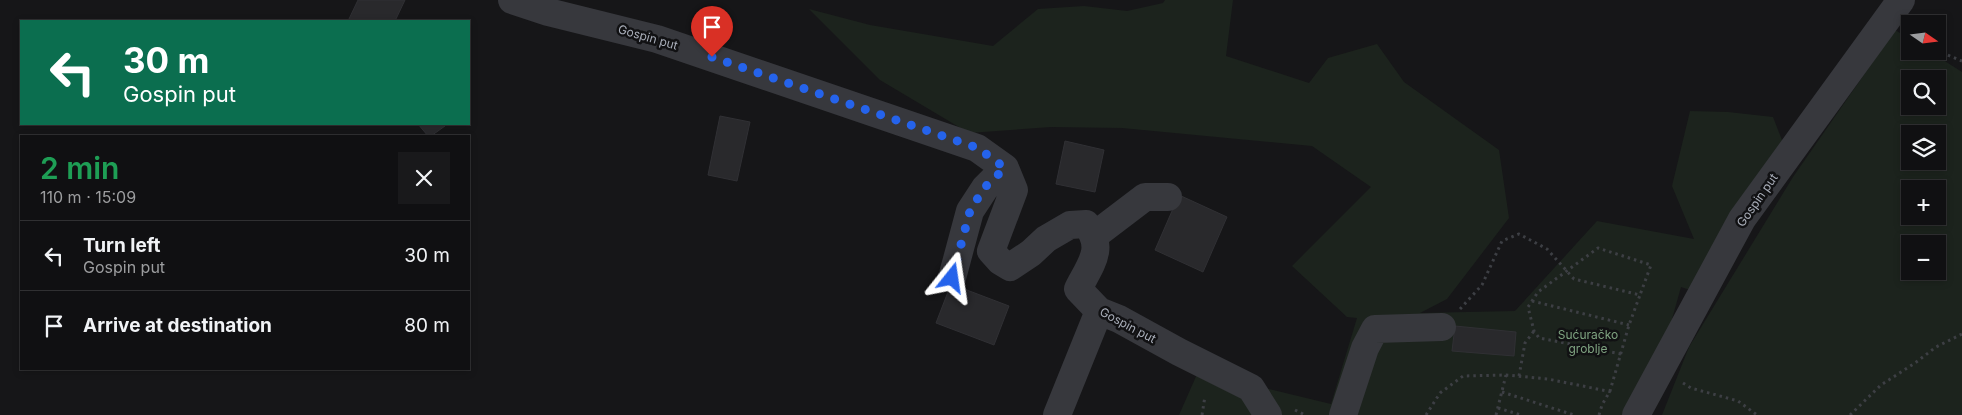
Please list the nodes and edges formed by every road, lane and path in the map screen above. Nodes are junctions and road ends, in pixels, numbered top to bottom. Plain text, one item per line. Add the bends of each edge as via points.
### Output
1 (512, 0) edge
2 (1901, 0) edge
3 (1946, 54) edge
4 (1962, 61) edge
5 (1005, 168) junction
6 (1168, 197) dead end
7 (1095, 235) junction
8 (1567, 272) junction
9 (952, 278) dead end
10 (1640, 295) junction
11 (1532, 301) junction
12 (1099, 311) junction
13 (1629, 325) junction
14 (1442, 327) joint
15 (1534, 331) junction
16 (1962, 334) edge
17 (1620, 354) junction
18 (1660, 371) junction
19 (1506, 374) junction
20 (1519, 376) junction
21 (1610, 391) junction
22 (1502, 392) junction
23 (1498, 408) junction
24 (1640, 408) edge
25 (1057, 415) edge
26 (1268, 415) edge
27 (1343, 415) edge
28 (1426, 415) edge
29 (1496, 415) edge
30 (1521, 415) edge
31 (1574, 415) edge
32 (1599, 415) edge
33 (1757, 415) edge
34 (1850, 415) edge

1 - 5 street, Gospin put via 657,38 978,148
2 - 18 street, Gospin put via 1742,219
3 - 4 path
5 - 7 street via 1014,190 991,251 1000,261 1010,267 1070,225 1086,224
5 - 9 street via 984,188 970,211
6 - 7 street via 1145,197
7 - 12 street, Gospin put via 1095,255 1078,289
8 - 10 path via 1574,279
8 - 10 path via 1598,248 1651,265
8 - 11 path via 1538,292
8 - 14 path via 1547,249 1519,234 1502,241 1482,285
10 - 13 path
11 - 13 path
11 - 15 path via 1528,307
12 - 25 street
12 - 26 street, Gospin put via 1251,388
13 - 17 path
14 - 27 street via 1375,329 1365,348
15 - 17 path via 1539,338
15 - 20 path via 1525,342
16 - 34 path via 1936,347 1882,385
17 - 21 path
18 - 24 street, Gospin put
18 - 33 path via 1691,388 1738,401
19 - 20 path
19 - 22 path
19 - 28 path via 1463,376 1440,393
20 - 21 path
21 - 24 path
21 - 32 path
22 - 23 path
22 - 31 path
23 - 29 path
23 - 30 path

